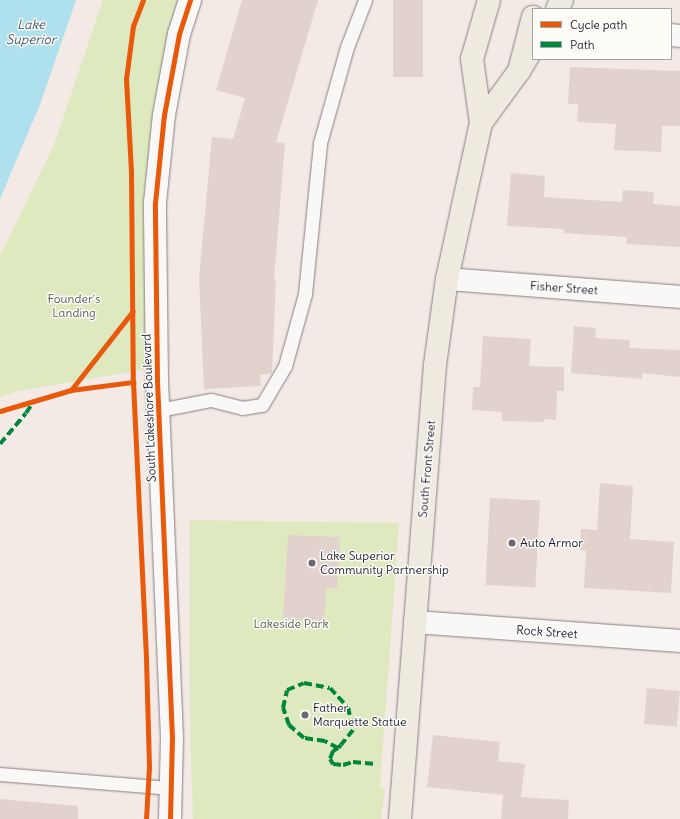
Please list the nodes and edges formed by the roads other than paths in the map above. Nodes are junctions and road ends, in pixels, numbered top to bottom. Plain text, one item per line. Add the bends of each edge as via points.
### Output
1 (190, 0) edge
2 (365, 0) edge
3 (489, 0) edge
4 (532, 21) edge
5 (532, 50) edge
6 (519, 71) junction
7 (481, 123) junction
8 (447, 279) junction
9 (680, 297) edge
10 (159, 410) junction
11 (415, 622) junction
12 (680, 641) edge
13 (0, 774) edge
14 (171, 788) junction
15 (170, 819) edge
16 (400, 819) edge

1 - 10 street, South Lakeshore Boulevard via 179,34 164,115 155,203
2 - 10 lane via 347,47 320,143 305,294 285,366 262,405 242,408 211,400
3 - 7 main road, South Front Street via 472,59
4 - 6 main road, South Front Street
5 - 6 main road
6 - 7 main road, South Front Street
7 - 8 main road, South Front Street
8 - 9 street, Fisher Street
8 - 11 main road, South Front Street via 435,365
10 - 14 street, South Lakeshore Boulevard via 172,738
11 - 12 street, Rock Street
11 - 16 main road, South Front Street
13 - 14 lane
14 - 15 street, South Lakeshore Boulevard

